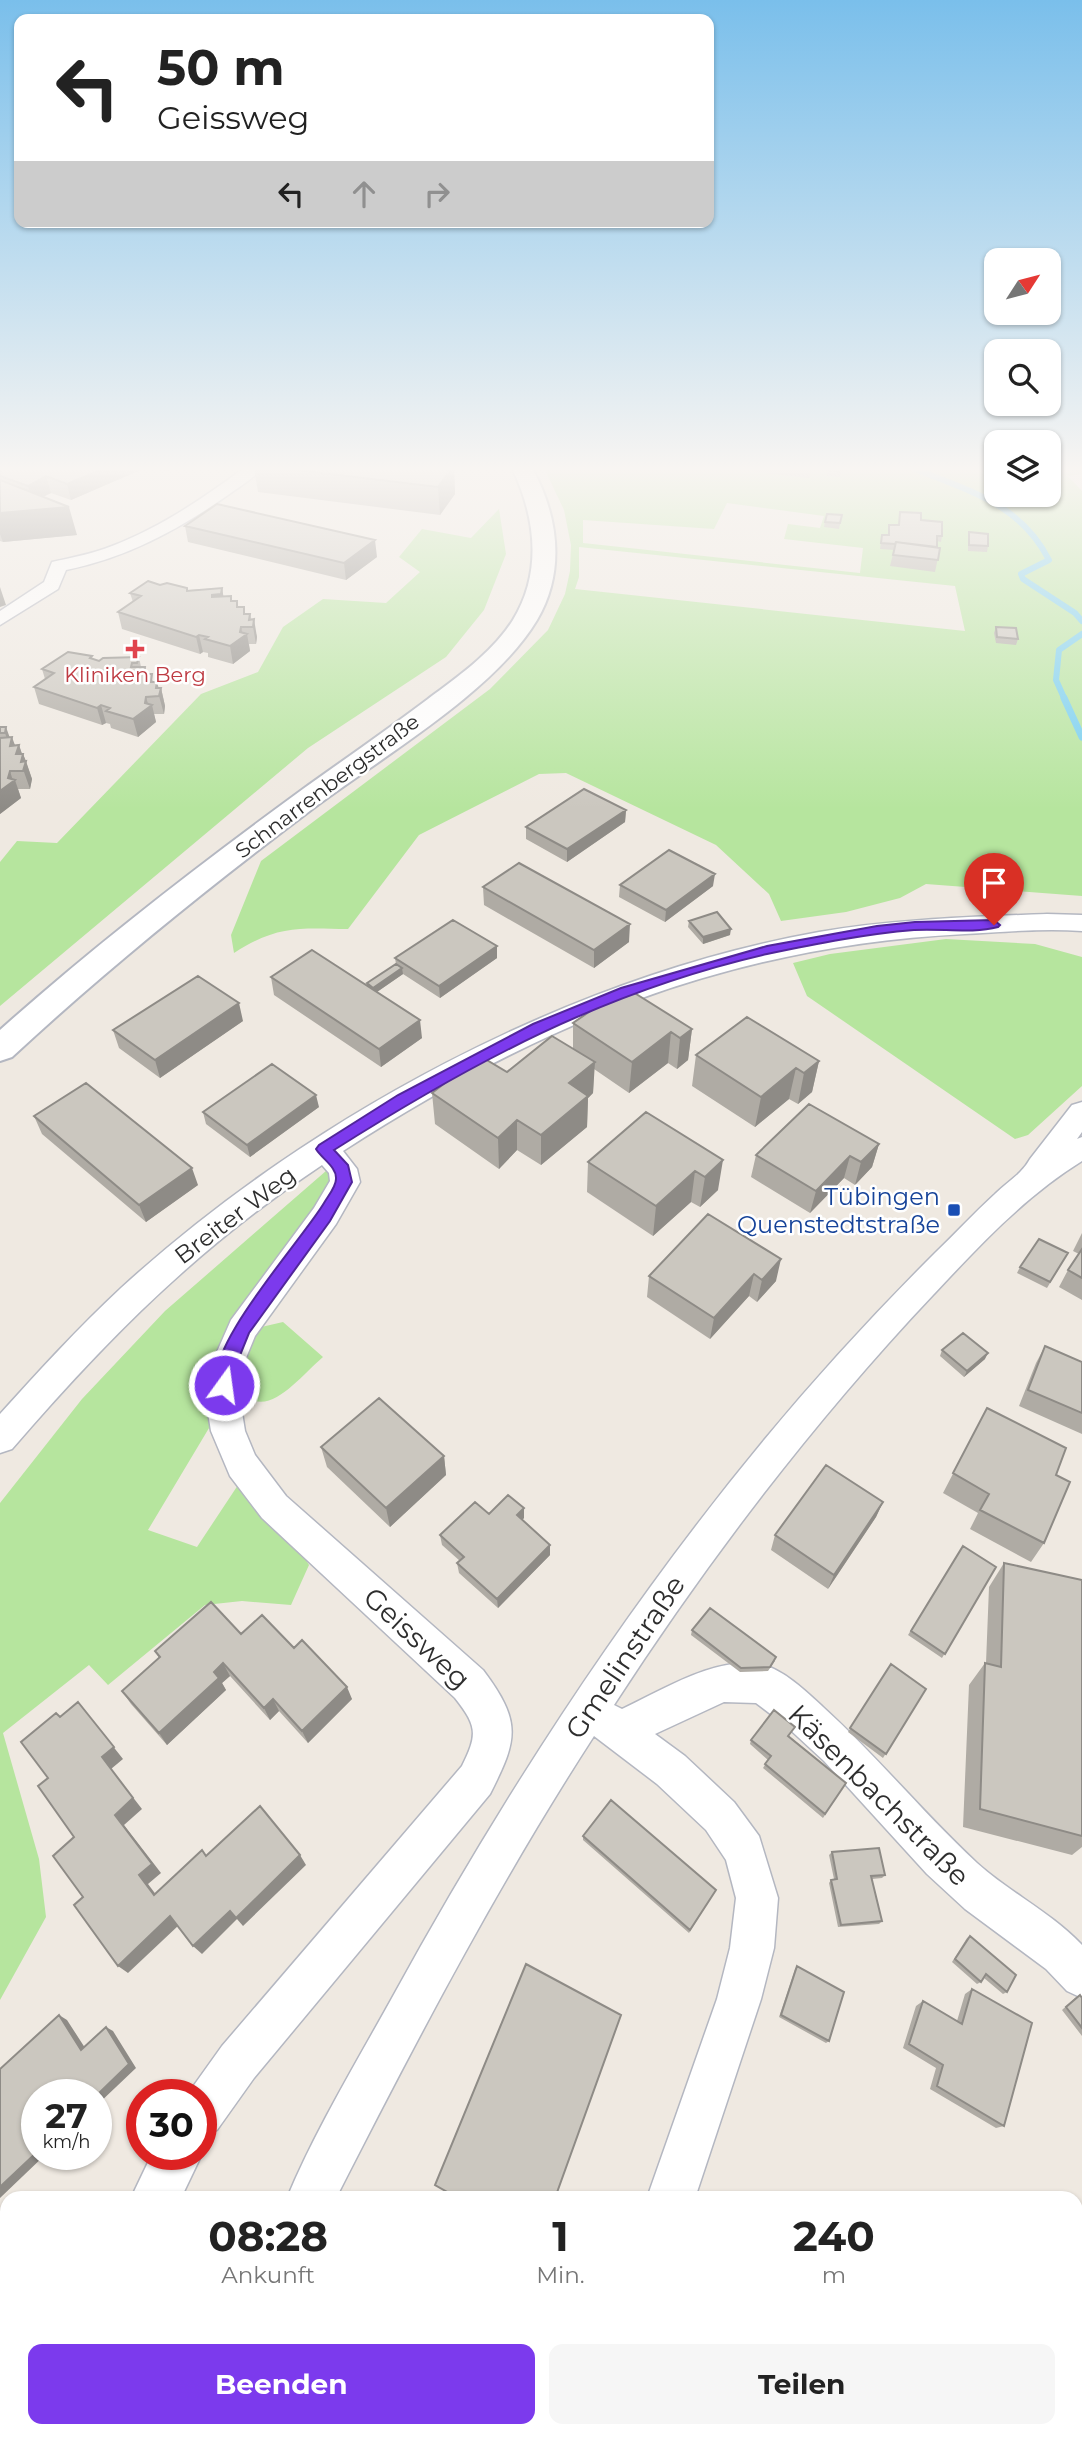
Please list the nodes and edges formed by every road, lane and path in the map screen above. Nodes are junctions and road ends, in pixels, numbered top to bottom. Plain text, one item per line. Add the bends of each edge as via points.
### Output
1 (53, 582) edge
2 (526, 582) edge
3 (539, 582) edge
4 (0, 619) edge
5 (1082, 923) edge
6 (994, 925) junction
7 (1082, 940) edge
8 (0, 1020) edge
9 (0, 1049) edge
10 (1079, 1119) edge
11 (1082, 1147) edge
12 (324, 1149) junction
13 (1030, 1181) junction
14 (0, 1438) edge
15 (603, 1720) junction
16 (1082, 1976) edge
17 (217, 2092) edge
18 (170, 2170) edge
19 (159, 2191) edge
20 (315, 2191) edge
21 (673, 2191) edge

1 - 4 street
2 - 8 street, Schnarrenbergstraße via 510,618 489,645 449,681 179,875
3 - 9 street, Schnarrenbergstraße via 529,614 497,654 446,698 190,888
5 - 6 street, Breiter Weg
6 - 7 street, Breiter Weg
6 - 12 street, Breiter Weg via 915,926 829,938 727,960 637,987 499,1046
10 - 13 street, Gmelinstraße
11 - 13 street, Gmelinstraße
12 - 14 street, Breiter Weg via 231,1214 149,1280
12 - 17 street, Geissweg via 342,1169 345,1182 242,1329 225,1370 228,1431 242,1465 274,1507 469,1684 489,1709 495,1730 476,1780
13 - 15 street, Gmelinstraße via 892,1318 796,1426 715,1528
15 - 16 street, Käsenbachstraße via 723,1683 762,1684 838,1747 980,1894 1061,1954
15 - 20 street, Gmelinstraße via 510,1835 434,1966
15 - 21 street via 671,1770 720,1816 744,1851 757,1898 752,1948 739,1999
18 - 19 street

